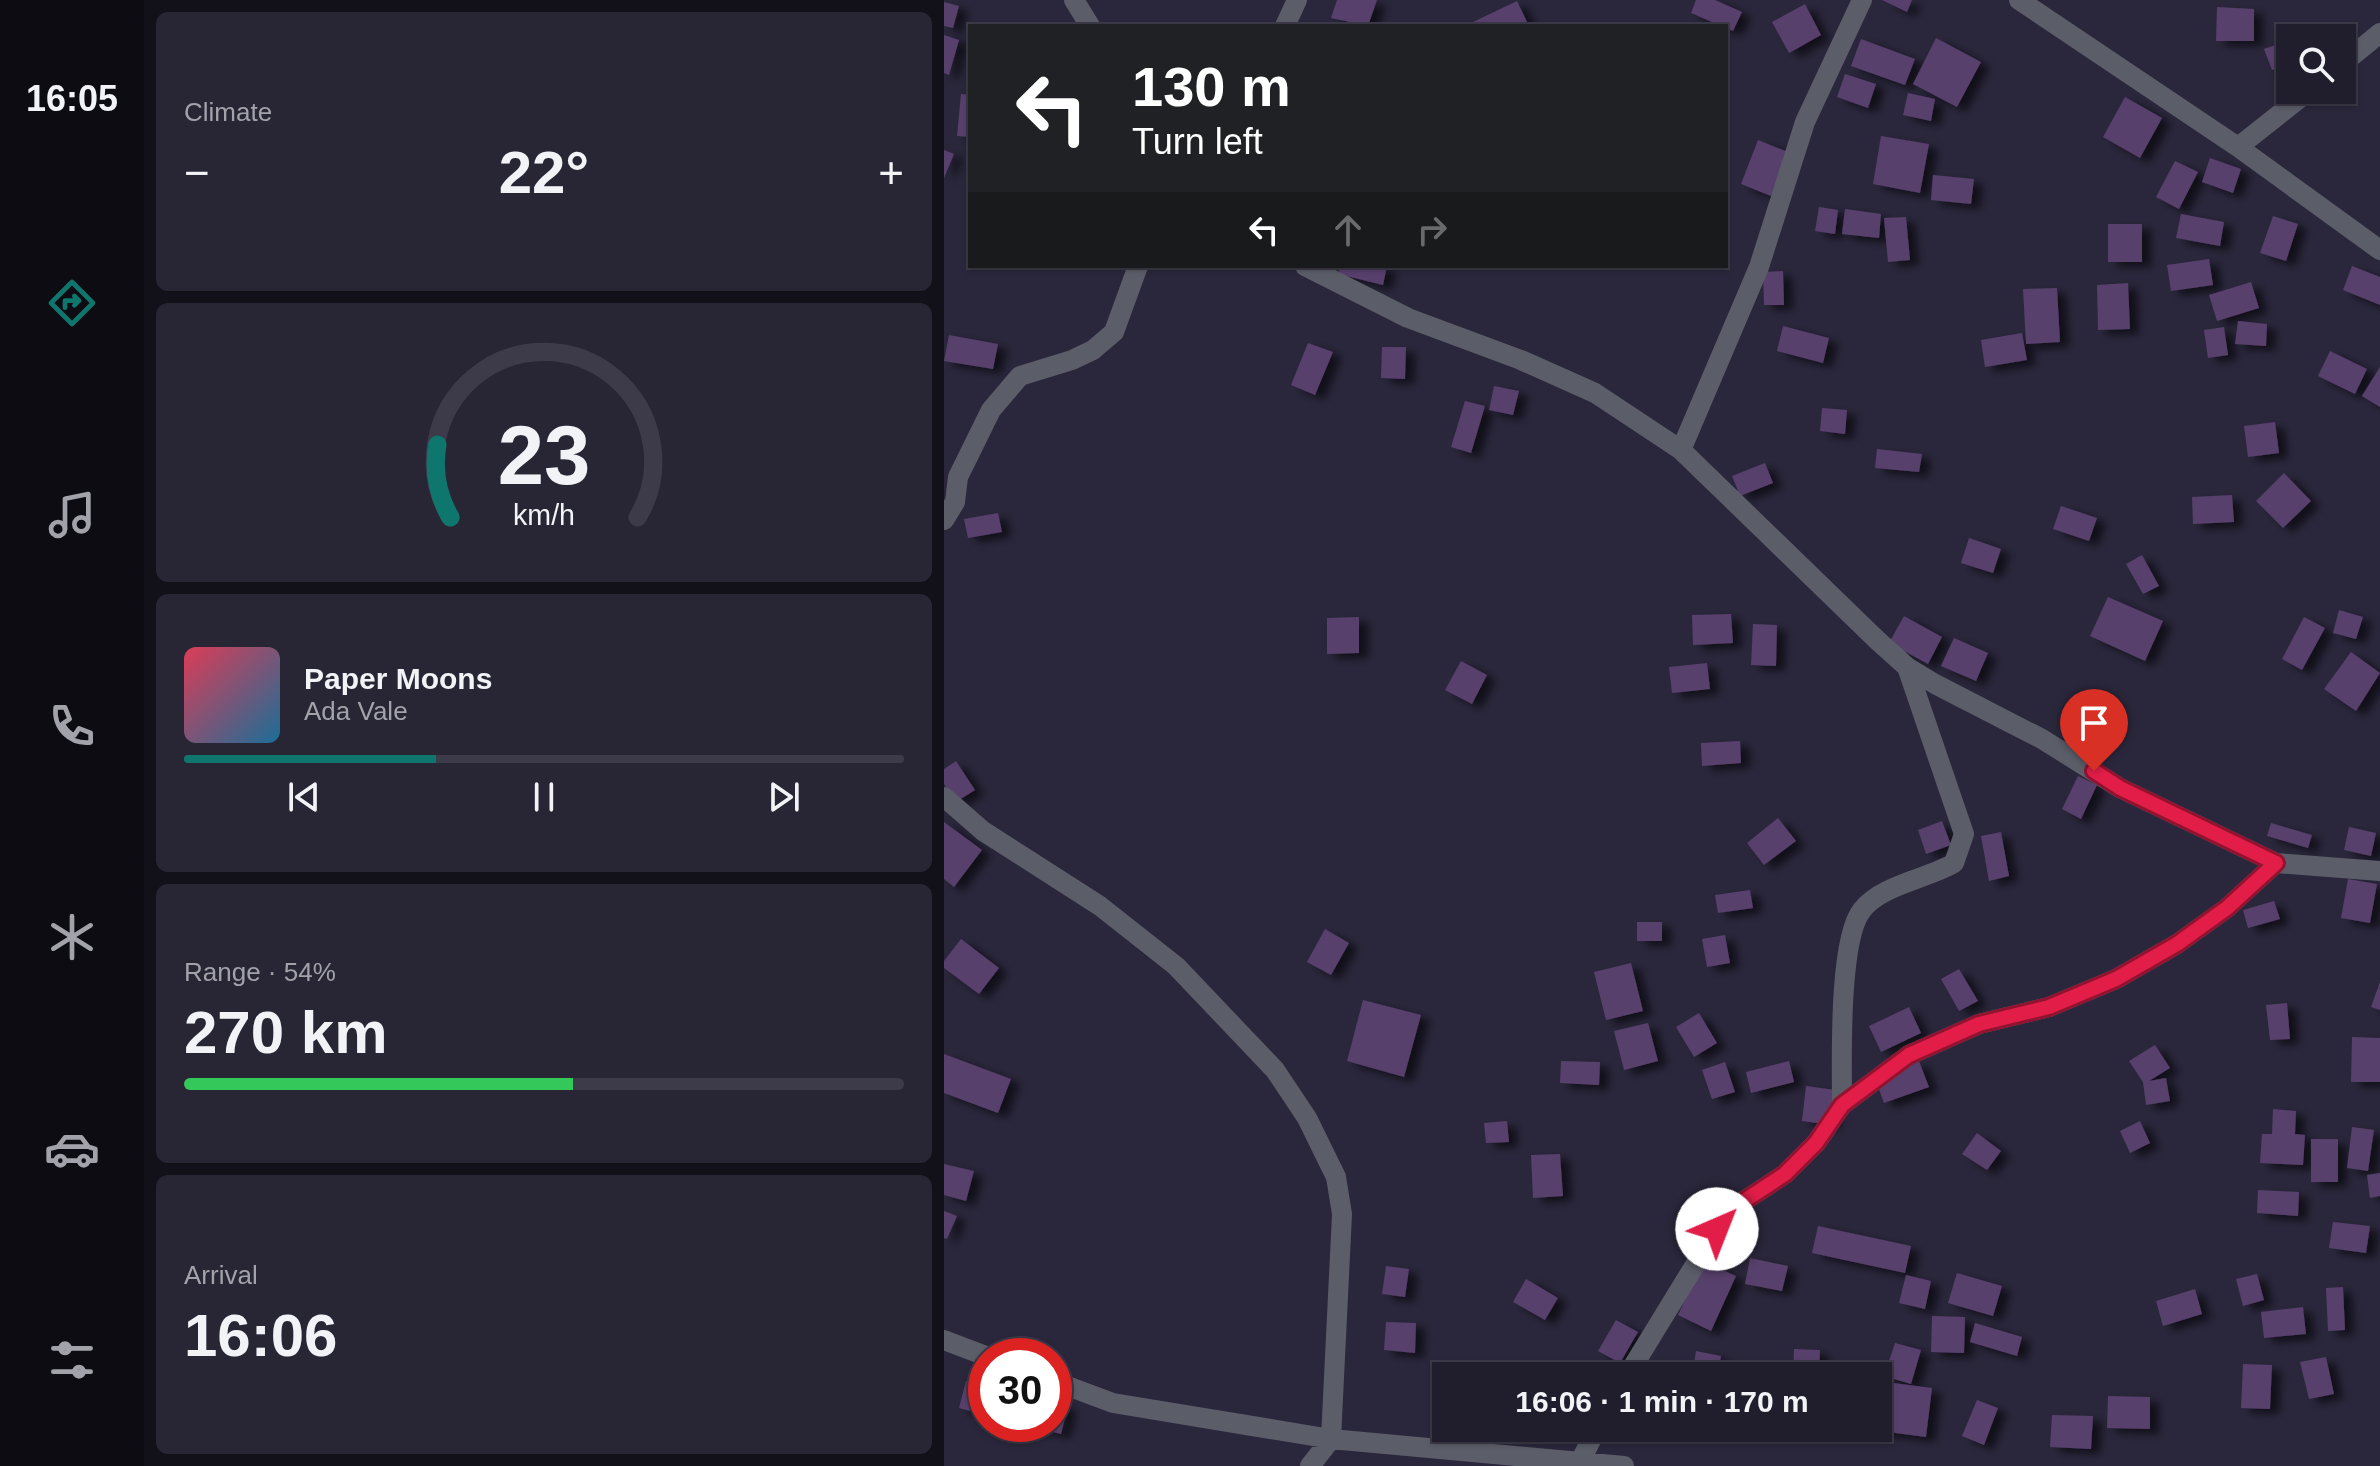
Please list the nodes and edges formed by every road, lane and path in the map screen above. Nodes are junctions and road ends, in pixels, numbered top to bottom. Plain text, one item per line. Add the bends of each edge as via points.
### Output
1 (1074, 0) edge
2 (1297, 0) edge
3 (1862, 0) edge
4 (2019, 0) edge
5 (1089, 24) edge
6 (1286, 24) edge
7 (2380, 33) edge
8 (2356, 53) edge
9 (2292, 104) edge
10 (2238, 147) junction
11 (2380, 250) edge
12 (1137, 268) edge
13 (1309, 268) edge
14 (1681, 450) junction
15 (944, 520) edge
16 (1907, 667) junction
17 (944, 797) edge
18 (2276, 863) junction
19 (2380, 871) edge
20 (1842, 1105) junction
21 (944, 1340) edge
22 (968, 1349) edge
23 (1636, 1362) edge
24 (1072, 1388) edge
25 (1331, 1439) junction
26 (1589, 1442) edge
27 (1578, 1463) edge
28 (1310, 1466) edge
29 (1624, 1466) edge

1 - 5 street
2 - 6 street
3 - 14 street via 1805,122 1759,267
4 - 10 street
7 - 8 street
9 - 10 street
10 - 11 street
12 - 15 street via 1114,332 1072,360 1020,376 991,410 958,477 955,502
13 - 14 street via 1408,318 1595,393
14 - 16 street
16 - 18 street via 2042,739 2120,788
16 - 20 street via 1964,834 1954,863 1879,895 1860,912 1841,1008
17 - 25 street via 983,831 1100,906 1176,966 1275,1070 1307,1118 1336,1177 1342,1214
18 - 19 street
18 - 20 street via 2227,908 2116,979 2049,1007 1979,1024 1909,1055
20 - 23 street via 1816,1143 1785,1174 1744,1201 1717,1229
21 - 22 street
24 - 25 street via 1113,1403
25 - 27 street
25 - 28 street
26 - 27 street
27 - 29 street

